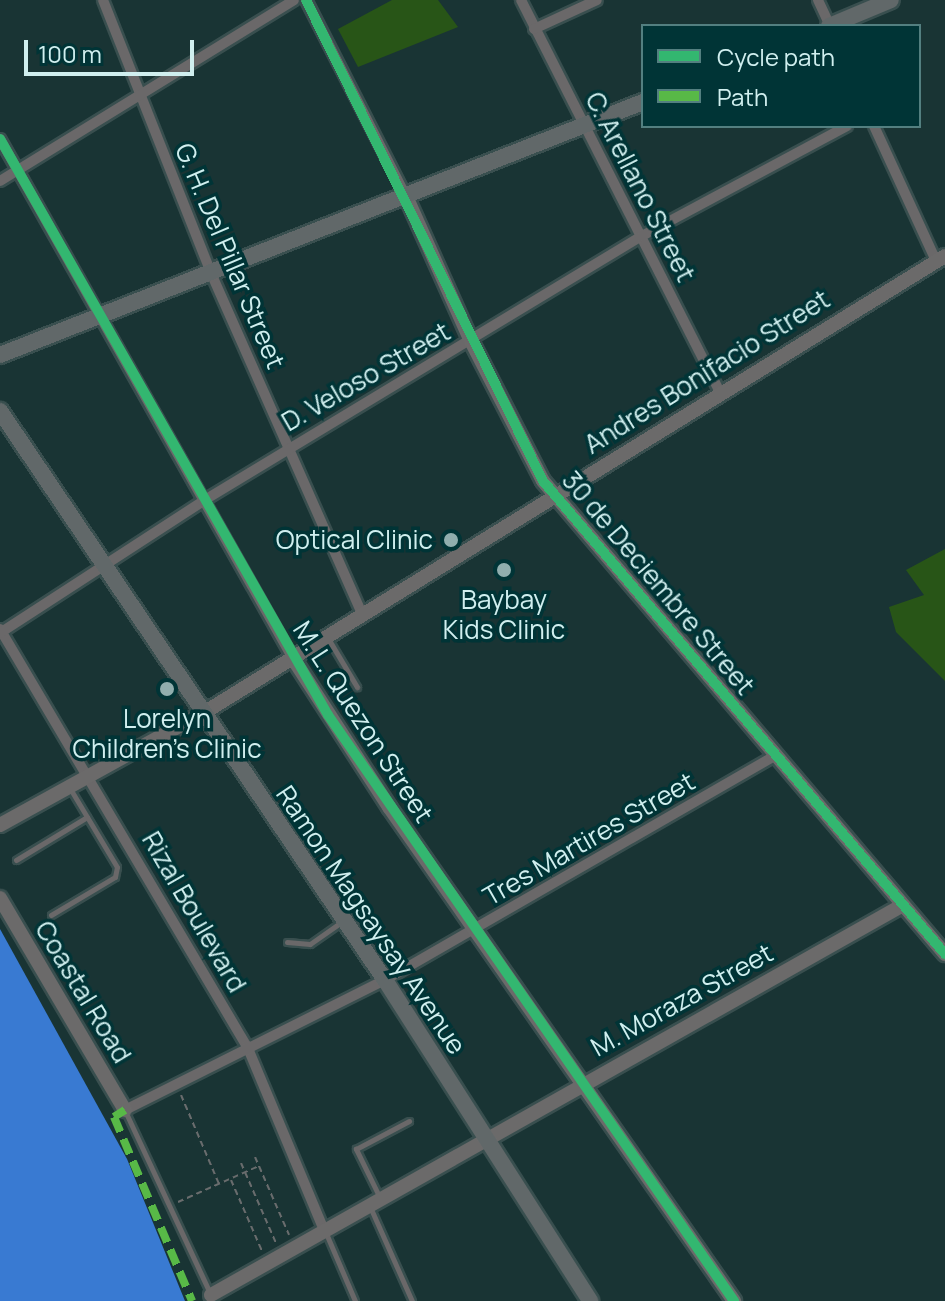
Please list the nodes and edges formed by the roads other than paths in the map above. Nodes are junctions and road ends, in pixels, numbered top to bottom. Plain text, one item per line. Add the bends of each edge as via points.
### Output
1 (103, 0) edge
2 (294, 0) edge
3 (306, 0) edge
4 (521, 0) edge
5 (597, 0) edge
6 (818, 0) edge
7 (891, 0) edge
8 (828, 24) edge
9 (834, 24) edge
10 (534, 29) junction
11 (139, 92) junction
12 (641, 103) edge
13 (585, 126) junction
14 (843, 128) edge
15 (875, 128) edge
16 (0, 139) edge
17 (18, 171) junction
18 (0, 181) edge
19 (406, 196) junction
20 (640, 237) junction
21 (940, 258) edge
22 (211, 273) junction
23 (102, 317) junction
24 (471, 341) junction
25 (0, 355) edge
26 (720, 393) junction
27 (0, 411) edge
28 (287, 449) junction
29 (554, 493) junction
30 (203, 501) junction
31 (104, 567) junction
32 (362, 614) junction
33 (1, 631) edge
34 (326, 636) junction
35 (292, 657) junction
36 (357, 687) dead end
37 (205, 712) junction
38 (774, 756) junction
39 (91, 779) junction
40 (68, 786) junction
41 (87, 817) junction
42 (0, 825) edge
43 (16, 860) dead end
44 (0, 898) edge
45 (903, 905) junction
46 (51, 915) dead end
47 (342, 922) junction
48 (477, 929) junction
49 (287, 942) dead end
50 (945, 954) edge
51 (385, 980) junction
52 (247, 1046) junction
53 (582, 1084) junction
54 (125, 1110) junction
55 (409, 1121) dead end
56 (485, 1138) junction
57 (374, 1202) junction
58 (324, 1230) junction
59 (212, 1298) edge
60 (355, 1301) edge
61 (412, 1301) edge
62 (590, 1301) edge
63 (734, 1301) edge

1 - 11 street, G. H. Del Pillar Street
2 - 11 street
3 - 19 street
4 - 10 street, C. Arellano Street
5 - 10 street
6 - 8 street
7 - 9 main road
10 - 13 street, C. Arellano Street
11 - 17 street
11 - 22 street, G. H. Del Pillar Street
12 - 13 main road
13 - 19 main road
13 - 20 street, C. Arellano Street
14 - 20 street, D. Veloso Street
15 - 21 street
16 - 17 street, M. L. Quezon Street
17 - 18 street
17 - 23 street, M. L. Quezon Street
19 - 22 main road
19 - 24 street, 30 de Deciembre Street
20 - 24 street, D. Veloso Street
20 - 26 street, C. Arellano Street
21 - 26 street, Andres Bonifacio Street
22 - 23 main road
22 - 28 street, G. H. Del Pillar Street
23 - 25 main road
23 - 30 street, M. L. Quezon Street
24 - 28 street, D. Veloso Street
24 - 29 street, 30 de Deciembre Street
26 - 29 street, Andres Bonifacio Street
27 - 31 main road, Ramon Magsaysay Avenue
28 - 30 street, D. Veloso Street
28 - 32 street, G. H. Del Pillar Street
29 - 32 street, Andres Bonifacio Street via 475,549
29 - 38 street, 30 de Deciembre Street
30 - 31 street, D. Veloso Street
30 - 35 street, M. L. Quezon Street
31 - 33 street, D. Veloso Street
31 - 37 main road, Ramon Magsaysay Avenue
32 - 34 street, Andres Bonifacio Street
33 - 39 street, Rizal Boulevard
34 - 35 street, Andres Bonifacio Street
34 - 36 lane
35 - 37 street, Andres Bonifacio Street
35 - 48 street, M. L. Quezon Street
37 - 39 street, Andres Bonifacio Street
37 - 47 main road, Ramon Magsaysay Avenue
38 - 45 street, 30 de Deciembre Street
38 - 48 street, Tres Martires Street
39 - 40 street, Andres Bonifacio Street
39 - 52 street, Rizal Boulevard
40 - 41 lane
40 - 42 street, Andres Bonifacio Street
41 - 43 lane
41 - 46 lane via 117,867 115,877
44 - 54 street, Coastal Road
45 - 50 street, 30 de Deciembre Street
45 - 53 street, M. Moraza Street
47 - 49 lane via 310,944
47 - 51 main road, Ramon Magsaysay Avenue
48 - 51 street, Tres Martires Street
48 - 53 street, M. L. Quezon Street
51 - 52 street, Tres Martires Street
51 - 56 main road, Ramon Magsaysay Avenue
52 - 54 street, Tres Martires Street
52 - 58 street, Rizal Boulevard
53 - 56 street, M. Moraza Street
53 - 63 street, M. L. Quezon Street
54 - 59 lane
55 - 57 lane via 356,1149
56 - 57 street, M. Moraza Street
56 - 62 main road, Ramon Magsaysay Avenue
57 - 58 street, M. Moraza Street
57 - 61 lane
58 - 59 street, M. Moraza Street
58 - 60 lane

